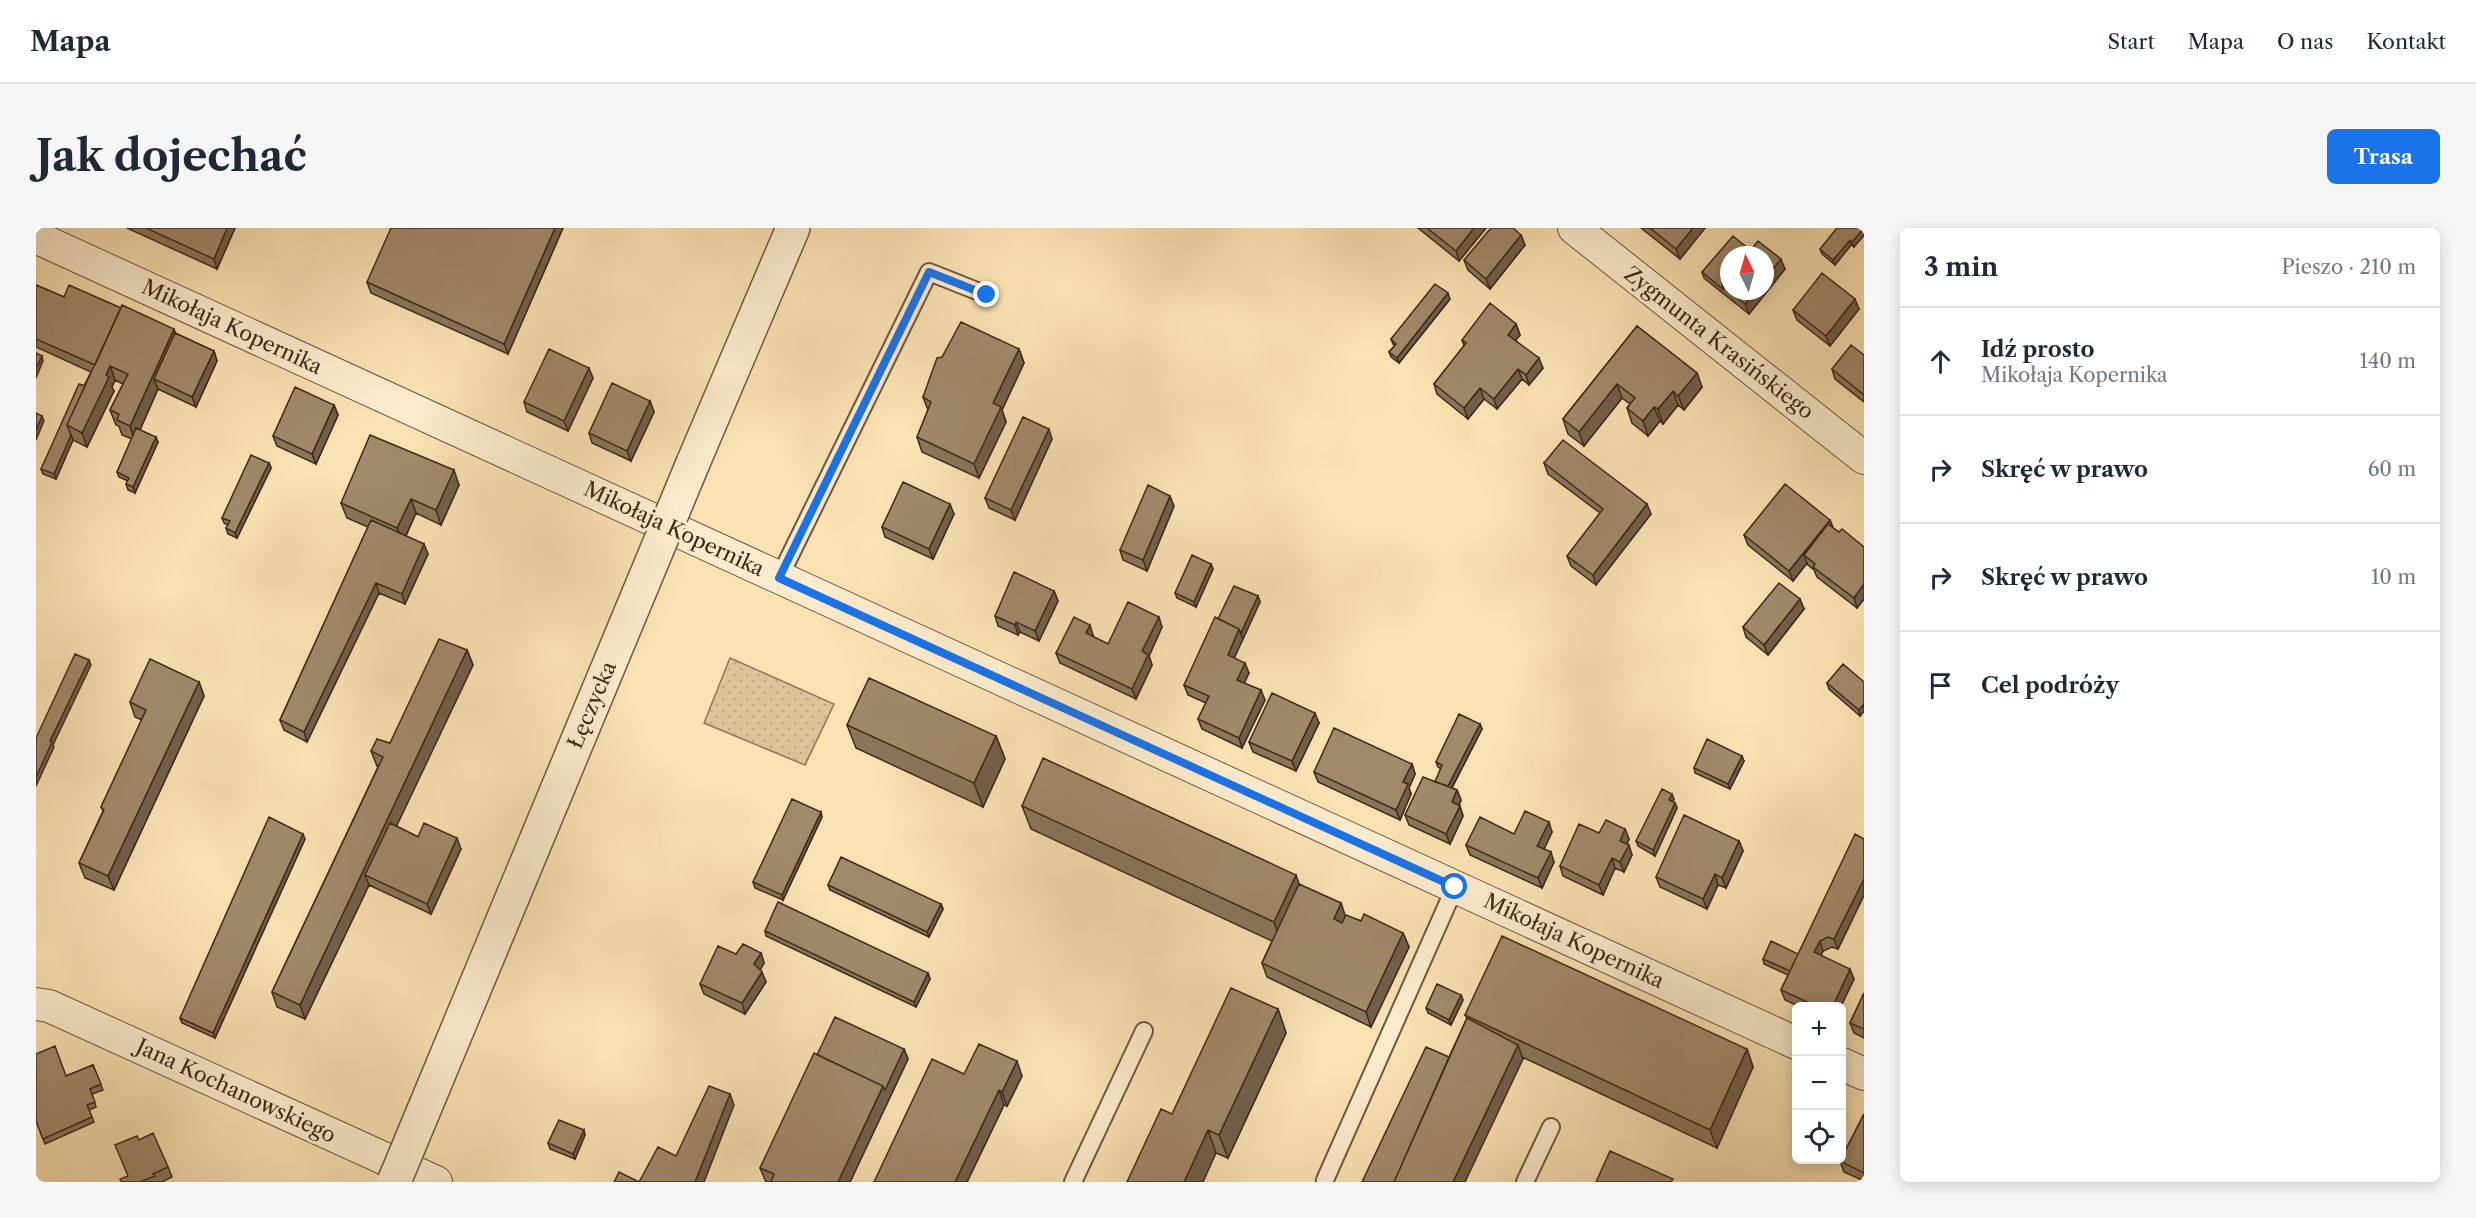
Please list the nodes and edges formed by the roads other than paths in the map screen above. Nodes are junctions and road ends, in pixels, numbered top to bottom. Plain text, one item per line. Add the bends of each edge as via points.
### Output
1 (793, 228) edge
2 (1574, 228) edge
3 (38, 236) edge
4 (987, 295) dead end
5 (1864, 458) edge
6 (779, 578) junction
7 (1455, 887) junction
8 (36, 1004) edge
9 (1144, 1031) dead end
10 (1792, 1041) edge
11 (1846, 1066) edge
12 (1864, 1074) edge
13 (1551, 1127) dead end
14 (1325, 1180) dead end
15 (394, 1182) edge
16 (436, 1182) edge
17 (1073, 1182) edge
18 (1525, 1182) edge

1 - 15 street, Łęczycka, bridge
2 - 5 street, Zygmunta Krasińskiego
3 - 6 street, Mikołaja Kopernika
4 - 6 lane via 929,272
6 - 7 street, Mikołaja Kopernika
7 - 10 street, Mikołaja Kopernika
7 - 14 lane
8 - 16 street, Jana Kochanowskiego via 49,1005
9 - 17 lane
11 - 12 street
13 - 18 lane

